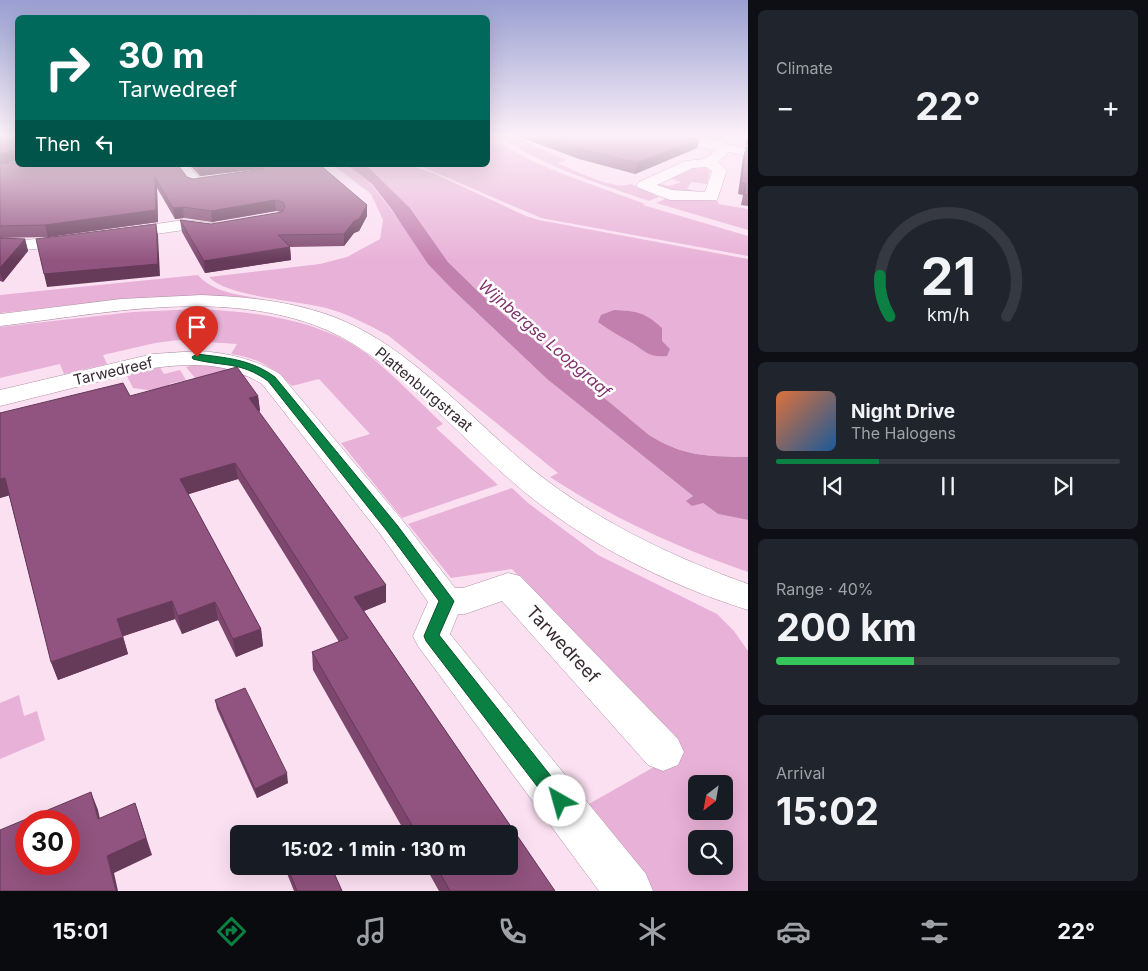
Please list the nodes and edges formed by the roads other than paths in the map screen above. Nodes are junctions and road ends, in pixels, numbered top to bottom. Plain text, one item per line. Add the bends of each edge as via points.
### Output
1 (190, 178) edge
2 (236, 178) edge
3 (230, 226) edge
4 (0, 244) edge
5 (0, 320) edge
6 (0, 398) edge
7 (748, 596) edge
8 (446, 601) junction
9 (662, 752) dead end
10 (629, 891) edge

1 - 2 street via 195,183
3 - 4 street via 212,229 184,225 48,244
5 - 7 street, Plattenburgstraat via 156,303 230,302 320,320 384,352 539,489 576,514 615,539 669,566
6 - 8 street, Tarwedreef via 177,358 216,358 256,368 271,379 392,528
8 - 9 street, Tarwedreef via 465,602 508,585
8 - 10 street via 431,636

